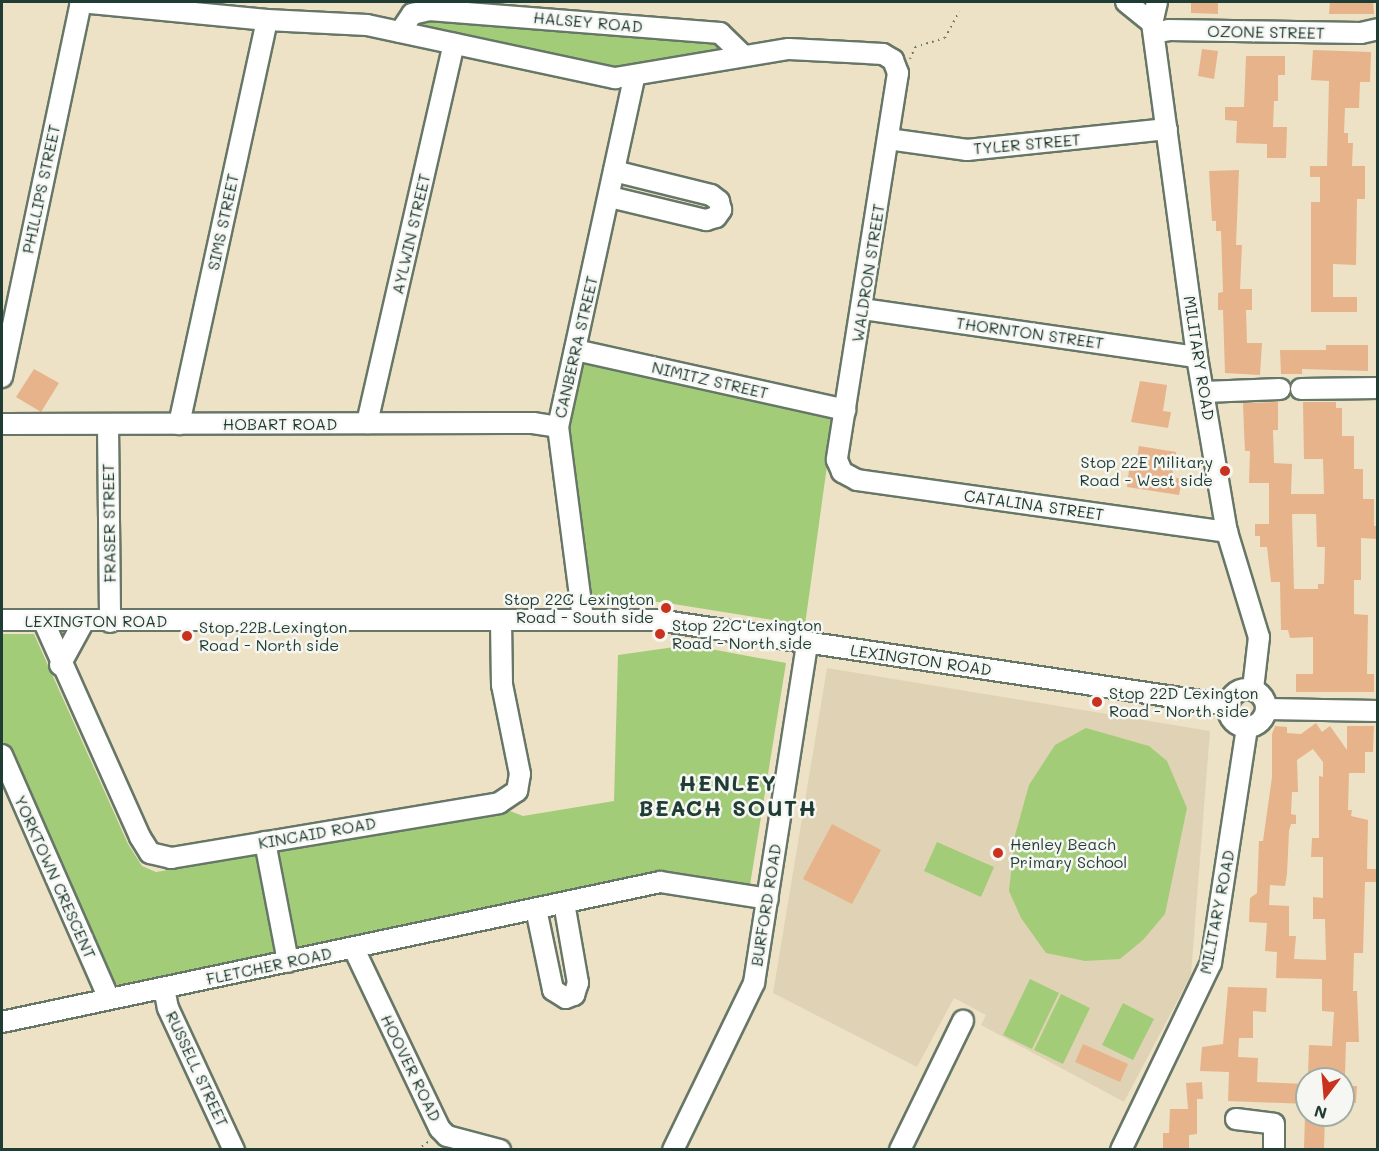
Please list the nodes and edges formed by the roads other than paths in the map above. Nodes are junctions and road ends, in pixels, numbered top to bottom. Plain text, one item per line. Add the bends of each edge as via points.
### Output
1 (80, 2) edge
2 (1126, 2) edge
3 (1157, 2) edge
4 (267, 20) junction
5 (1153, 28) junction
6 (1369, 31) edge
7 (400, 32) junction
8 (454, 44) junction
9 (742, 54) junction
10 (634, 78) junction
11 (1167, 129) junction
12 (888, 139) junction
13 (614, 171) junction
14 (610, 197) junction
15 (863, 309) junction
16 (575, 350) junction
17 (1197, 357) junction
18 (2, 377) edge
19 (1280, 388) dead end
20 (1377, 388) edge
21 (1301, 389) dead end
22 (1204, 392) junction
23 (845, 410) junction
24 (367, 423) junction
25 (2, 424) edge
26 (108, 424) junction
27 (179, 424) junction
28 (558, 428) junction
29 (842, 472) joint
30 (1227, 532) junction
31 (583, 619) junction
32 (2, 620) edge
33 (43, 620) junction
34 (501, 620) junction
35 (84, 621) junction
36 (110, 622) junction
37 (807, 643) junction
38 (60, 665) junction
39 (1253, 689) junction
40 (1228, 705) junction
41 (1267, 709) junction
42 (1377, 711) edge
43 (1247, 728) junction
44 (2, 755) edge
45 (265, 842) junction
46 (768, 899) junction
47 (564, 903) junction
48 (536, 909) junction
49 (354, 949) junction
50 (288, 962) junction
51 (164, 988) junction
52 (109, 999) junction
53 (963, 1020) dead end
54 (2, 1022) edge
55 (1236, 1119) dead end
56 (234, 1149) edge
57 (500, 1149) edge
58 (673, 1149) edge
59 (900, 1149) edge
60 (1121, 1149) edge
61 (1274, 1149) edge

1 - 4 street
1 - 18 street, PHILLIPS STREET
2 - 5 street
3 - 5 street, MILITARY ROAD
4 - 7 street via 368,25
4 - 27 street, SIMS STREET
5 - 6 street, OZONE STREET
5 - 11 street, MILITARY ROAD
7 - 8 street
7 - 9 street, HALSEY ROAD via 412,14 429,9 720,33
8 - 10 street via 615,78
8 - 24 street, AYLWIN STREET
9 - 10 street
9 - 12 street, WALDRON STREET via 789,49 876,52 889,57 897,70
10 - 13 street, CANBERRA STREET
11 - 12 street, TYLER STREET via 1000,149 967,150
11 - 17 street, MILITARY ROAD
12 - 15 street, WALDRON STREET
13 - 14 street, CANBERRA STREET
13 - 14 street via 711,195 719,201 721,210 716,218 706,220
14 - 16 street, CANBERRA STREET
15 - 17 street, THORNTON STREET
15 - 23 street, WALDRON STREET
16 - 23 street, NIMITZ STREET
16 - 28 street, CANBERRA STREET
17 - 22 street, MILITARY ROAD
19 - 22 street
20 - 21 street
22 - 30 street, MILITARY ROAD
23 - 29 street, WALDRON STREET via 837,460
24 - 27 street, HOBART ROAD
24 - 28 street, HOBART ROAD via 533,423
25 - 26 street, HOBART ROAD
26 - 27 street, HOBART ROAD
26 - 36 street, FRASER STREET
28 - 31 street, CANBERRA STREET
29 - 30 street, CATALINA STREET via 857,480
30 - 39 street, MILITARY ROAD via 1259,637
31 - 34 street, LEXINGTON ROAD
31 - 37 street, LEXINGTON ROAD via 657,620
32 - 33 street, LEXINGTON ROAD
33 - 35 street, LEXINGTON ROAD
33 - 38 street, KINCAID ROAD
34 - 36 street, LEXINGTON ROAD
34 - 45 street, KINCAID ROAD via 502,685 520,774 517,791 499,802
35 - 36 street, LEXINGTON ROAD
35 - 38 street
37 - 40 street, LEXINGTON ROAD
37 - 46 street, BURFORD ROAD
38 - 45 street, KINCAID ROAD via 150,853 171,858
39 - 40 street via 1239,690
39 - 41 street via 1263,696
40 - 43 street via 1234,722
41 - 42 street
41 - 43 street via 1261,722
43 - 60 street, MILITARY ROAD via 1211,963
44 - 52 street, YORKTOWN CRESCENT
45 - 50 street
46 - 47 street, FLETCHER ROAD via 660,882
46 - 58 street, BURFORD ROAD via 748,1000
47 - 48 street, FLETCHER ROAD
47 - 48 street via 578,983 574,995 566,998 553,990
48 - 49 street, FLETCHER ROAD
49 - 50 street, FLETCHER ROAD
49 - 57 street, HOOVER ROAD via 440,1129 447,1136
50 - 51 street, FLETCHER ROAD
51 - 52 street, FLETCHER ROAD
51 - 56 street, RUSSELL STREET via 168,1008
52 - 54 street, FLETCHER ROAD
53 - 59 street
55 - 61 street via 1274,1124

